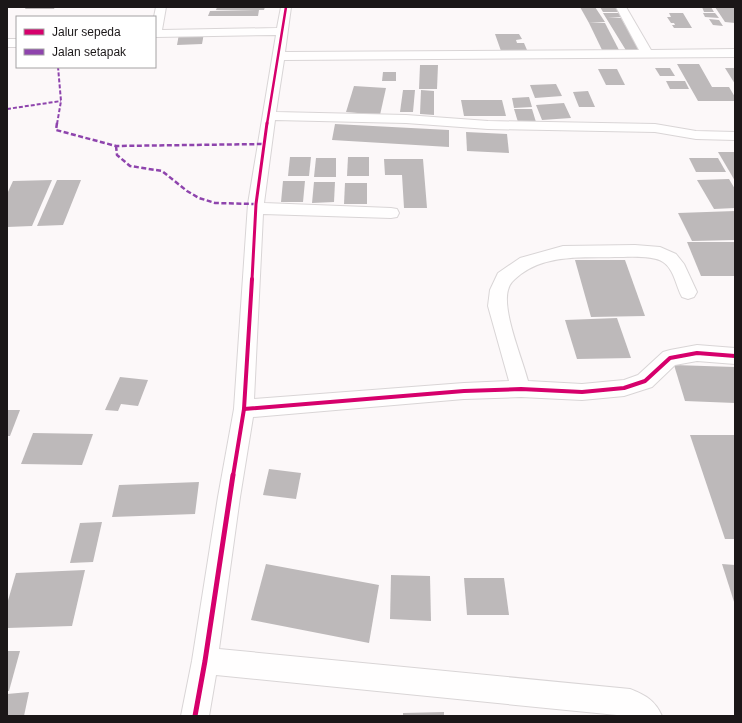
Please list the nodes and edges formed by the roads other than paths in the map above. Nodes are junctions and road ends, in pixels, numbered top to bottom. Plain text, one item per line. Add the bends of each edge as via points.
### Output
1 (161, 7) edge
2 (286, 7) edge
3 (621, 7) edge
4 (156, 30) edge
5 (281, 30) junction
6 (156, 34) edge
7 (647, 53) junction
8 (735, 53) edge
9 (278, 56) junction
10 (269, 116) junction
11 (735, 136) edge
12 (256, 208) junction
13 (391, 213) dead end
14 (688, 292) dead end
15 (735, 356) edge
16 (521, 388) junction
17 (244, 409) junction
18 (205, 661) junction
19 (195, 716) edge
20 (648, 716) edge

1 - 4 street
2 - 5 street
3 - 7 street
5 - 6 street
5 - 9 street
7 - 8 street
7 - 9 street
9 - 10 street
10 - 11 street via 655,128
10 - 12 street
12 - 13 street
12 - 17 street
14 - 16 street via 678,268 670,258 660,253 563,252 526,262 504,278 499,290 498,306
15 - 16 street via 697,353 670,358 645,381 624,388 582,392
16 - 17 street
17 - 18 street
18 - 19 street
18 - 20 street via 630,702

